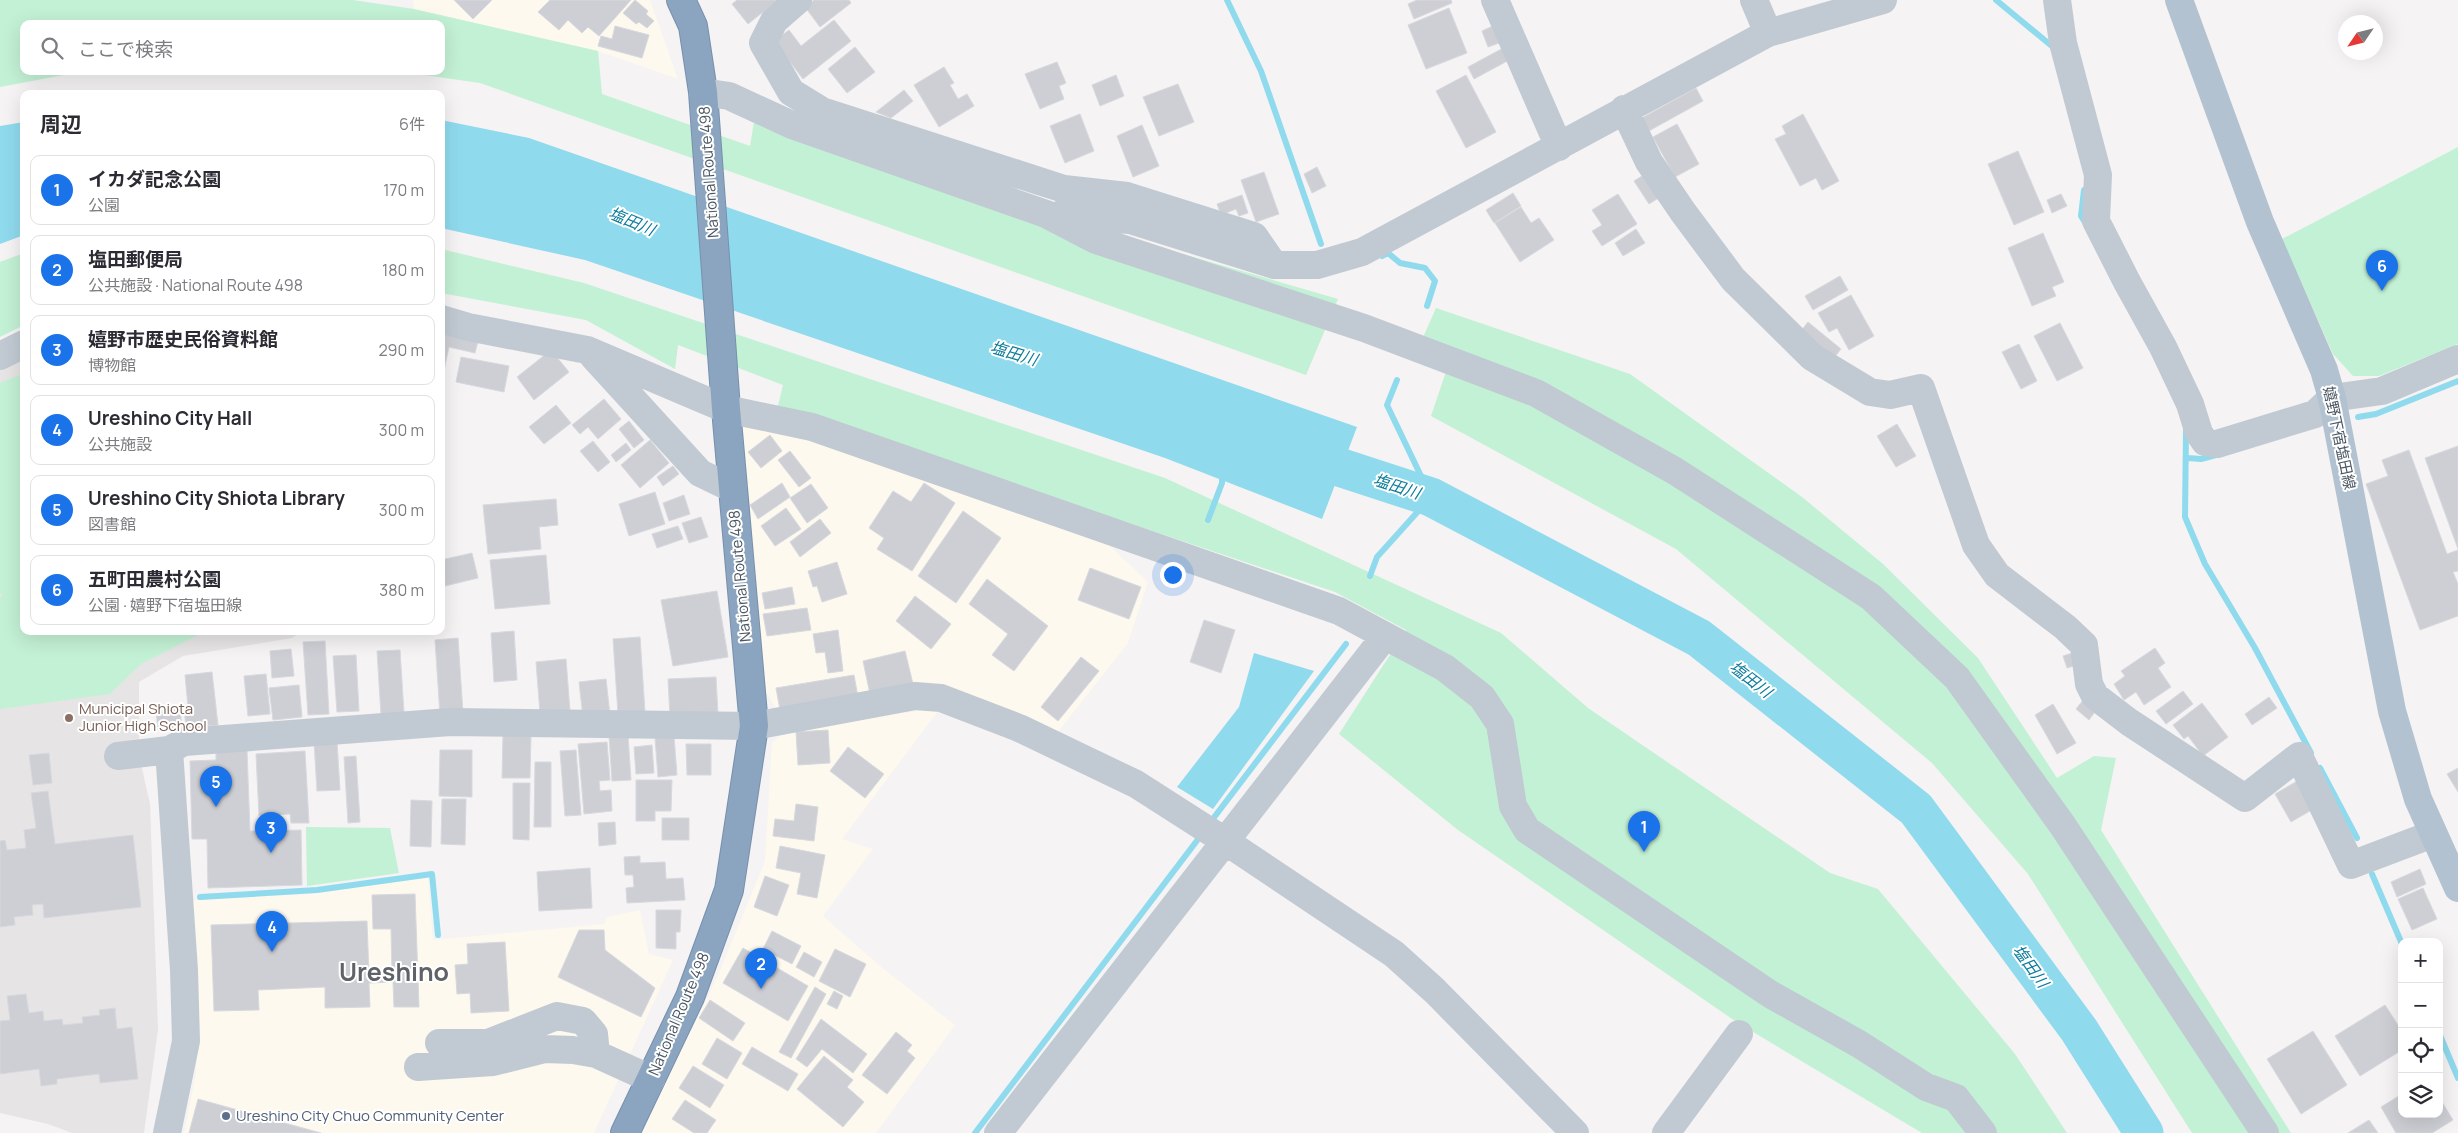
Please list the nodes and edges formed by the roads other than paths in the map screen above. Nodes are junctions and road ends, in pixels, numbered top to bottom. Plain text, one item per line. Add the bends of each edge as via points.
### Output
1 (681, 0) edge
2 (798, 0) edge
3 (1495, 0) edge
4 (1754, 0) edge
5 (1883, 0) edge
6 (2057, 0) edge
7 (2179, 0) edge
8 (1768, 33) junction
9 (703, 92) junction
10 (1624, 109) junction
11 (1559, 147) junction
12 (1046, 214) junction
13 (1274, 266) junction
14 (445, 320) edge
15 (20, 346) edge
16 (587, 350) junction
17 (0, 356) edge
18 (2458, 359) edge
19 (2332, 398) junction
20 (726, 409) junction
21 (733, 489) junction
22 (1385, 636) junction
23 (754, 726) junction
24 (168, 750) junction
25 (118, 756) dead end
26 (1213, 833) junction
27 (2433, 834) junction
28 (2458, 888) edge
29 (1739, 1034) dead end
30 (439, 1043) dead end
31 (596, 1054) junction
32 (418, 1067) dead end
33 (651, 1078) junction
34 (167, 1133) edge
35 (626, 1133) edge
36 (998, 1133) edge
37 (1575, 1133) edge
38 (1666, 1133) edge
39 (1983, 1133) edge
40 (2265, 1133) edge

1 - 9 highway, National Route 498 via 693,26
2 - 13 street via 774,21 763,42 791,92 822,111 1064,189 1127,196 1254,236
3 - 11 street
4 - 8 street
5 - 8 street
6 - 19 street via 2063,43 2098,175 2096,221 2163,347 2205,442 2217,444 2315,414
7 - 19 main road, 嬉野下宿塩田線 via 2260,222 2324,370
8 - 10 street
9 - 12 street via 729,96 792,125
9 - 20 highway, National Route 498
10 - 11 street
10 - 27 street via 1649,162 1683,212 1734,279 1812,357 1870,392 1890,395 1921,388 1976,545 1998,575 2066,627 2084,645 2089,684 2095,696 2245,798 2299,756 2351,865
11 - 13 street via 1362,252 1317,265
12 - 13 street via 1130,220
12 - 40 street via 1096,240 1364,328 1536,392 1675,471 1870,597 1957,678 2064,826
14 - 16 street
15 - 17 street
16 - 20 street
16 - 21 street via 700,473
18 - 19 street via 2382,391
19 - 27 main road, 嬉野下宿塩田線 via 2392,711 2418,799
20 - 21 highway, National Route 498
20 - 22 street via 812,427 1339,611
21 - 23 highway, National Route 498
22 - 26 street
22 - 39 street via 1446,668 1482,697 1500,724 1513,806 1527,830 1770,994 1859,1044 1926,1087 1956,1098
23 - 24 street via 450,722 184,742
23 - 26 street via 915,696 941,698 1019,728 1128,780
23 - 33 highway, National Route 498 via 729,890 690,997
24 - 25 street
24 - 34 street via 186,1041
26 - 36 street
26 - 37 street via 1394,954
27 - 28 main road, 嬉野下宿塩田線
29 - 38 street
30 - 31 street via 488,1043 557,1016 583,1021 594,1034
31 - 32 street via 545,1049 493,1062
31 - 33 street
33 - 35 highway, National Route 498

